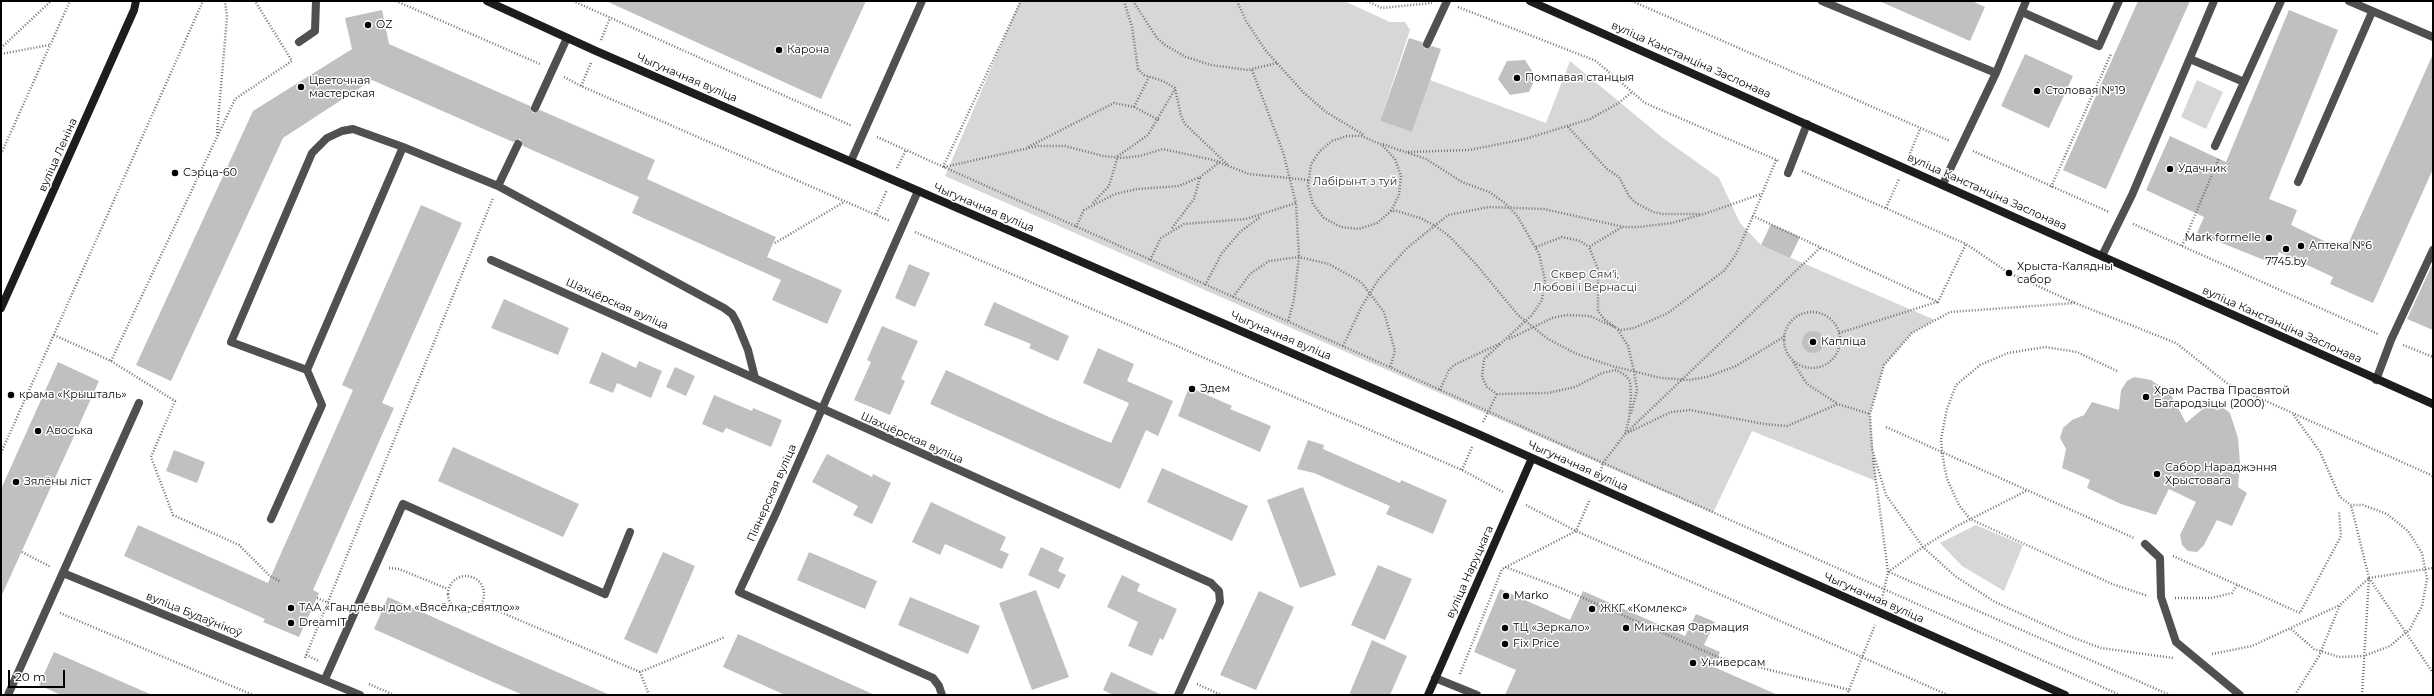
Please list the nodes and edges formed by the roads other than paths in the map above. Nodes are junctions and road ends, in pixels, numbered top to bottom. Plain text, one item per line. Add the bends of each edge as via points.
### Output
1 (136, 1) edge
2 (142, 1) edge
3 (316, 1) edge
4 (487, 1) edge
5 (922, 1) edge
6 (1530, 1) edge
7 (1822, 1) edge
8 (2026, 1) edge
9 (2119, 1) edge
10 (2214, 1) edge
11 (2281, 1) edge
12 (2349, 1) edge
13 (1446, 2) edge
14 (134, 10) junction
15 (2022, 12) junction
16 (2372, 12) junction
17 (2433, 37) edge
18 (567, 38) junction
19 (299, 42) dead end
20 (1427, 44) dead end
21 (2190, 59) junction
22 (1996, 73) junction
23 (2244, 82) junction
24 (535, 108) dead end
25 (1807, 124) junction
26 (518, 144) dead end
27 (2215, 146) dead end
28 (403, 147) junction
29 (851, 160) junction
30 (1789, 170) road end
31 (2298, 182) dead end
32 (1943, 184) junction
33 (498, 186) junction
34 (918, 191) junction
35 (2433, 250) edge
36 (2102, 256) junction
37 (491, 260) dead end
38 (1, 308) edge
39 (307, 370) junction
40 (755, 378) junction
41 (2376, 380) junction
42 (139, 403) dead end
43 (2433, 404) edge
44 (822, 410) junction
45 (1532, 458) junction
46 (271, 519) dead end
47 (630, 532) dead end
48 (2145, 544) road end
49 (63, 573) junction
50 (1435, 678) junction
51 (325, 679) junction
52 (8, 695) edge
53 (360, 695) edge
54 (942, 695) edge
55 (1178, 695) edge
56 (1428, 695) edge
57 (1477, 695) edge
58 (2065, 695) edge
59 (2240, 695) edge

1 - 14 main road, вуліца Леніна
2 - 14 main road, вуліца Леніна
3 - 19 street via 315,31
4 - 18 main road, Чыгуначная вуліца
5 - 29 street
6 - 25 main road, вуліца Канстанціна Заслонава
7 - 22 street
8 - 15 street
9 - 15 street via 2099,46
10 - 21 street
11 - 23 street
12 - 16 street
13 - 20 street
14 - 38 main road, вуліца Леніна
15 - 22 street
16 - 17 street
16 - 31 street
18 - 24 street
18 - 29 main road, Чыгуначная вуліца
21 - 23 street
21 - 36 street
22 - 32 street
23 - 27 street
25 - 30 street
25 - 32 main road, вуліца Канстанціна Заслонава
26 - 33 street
28 - 33 street
28 - 39 street
28 - 39 street via 353,129 327,138 312,153 231,342
29 - 34 main road, Чыгуначная вуліца
32 - 36 main road, вуліца Канстанціна Заслонава
33 - 40 street via 724,308 732,314 737,323 748,350
34 - 44 street, Піянерская вуліца
34 - 45 main road, Чыгуначная вуліца
35 - 41 street via 2390,340
36 - 41 main road, вуліца Канстанціна Заслонава
37 - 40 street, Шахцёрская вуліца
39 - 46 street via 322,405
40 - 44 street, Шахцёрская вуліца
41 - 43 main road, вуліца Канстанціна Заслонава
42 - 49 street
44 - 54 street, Піянерская вуліца via 739,592 932,678
44 - 55 street, Шахцёрская вуліца via 1216,586 1221,597 1220,602
45 - 50 main road, вуліца Наруцкага
45 - 58 main road, Чыгуначная вуліца
47 - 51 street via 605,594 403,504
48 - 59 street via 2160,558 2161,597 2176,642
49 - 51 street, вуліца Будаўнікоў
49 - 52 street
50 - 56 main road, вуліца Наруцкага
50 - 57 street
51 - 53 street, вуліца Будаўнікоў

